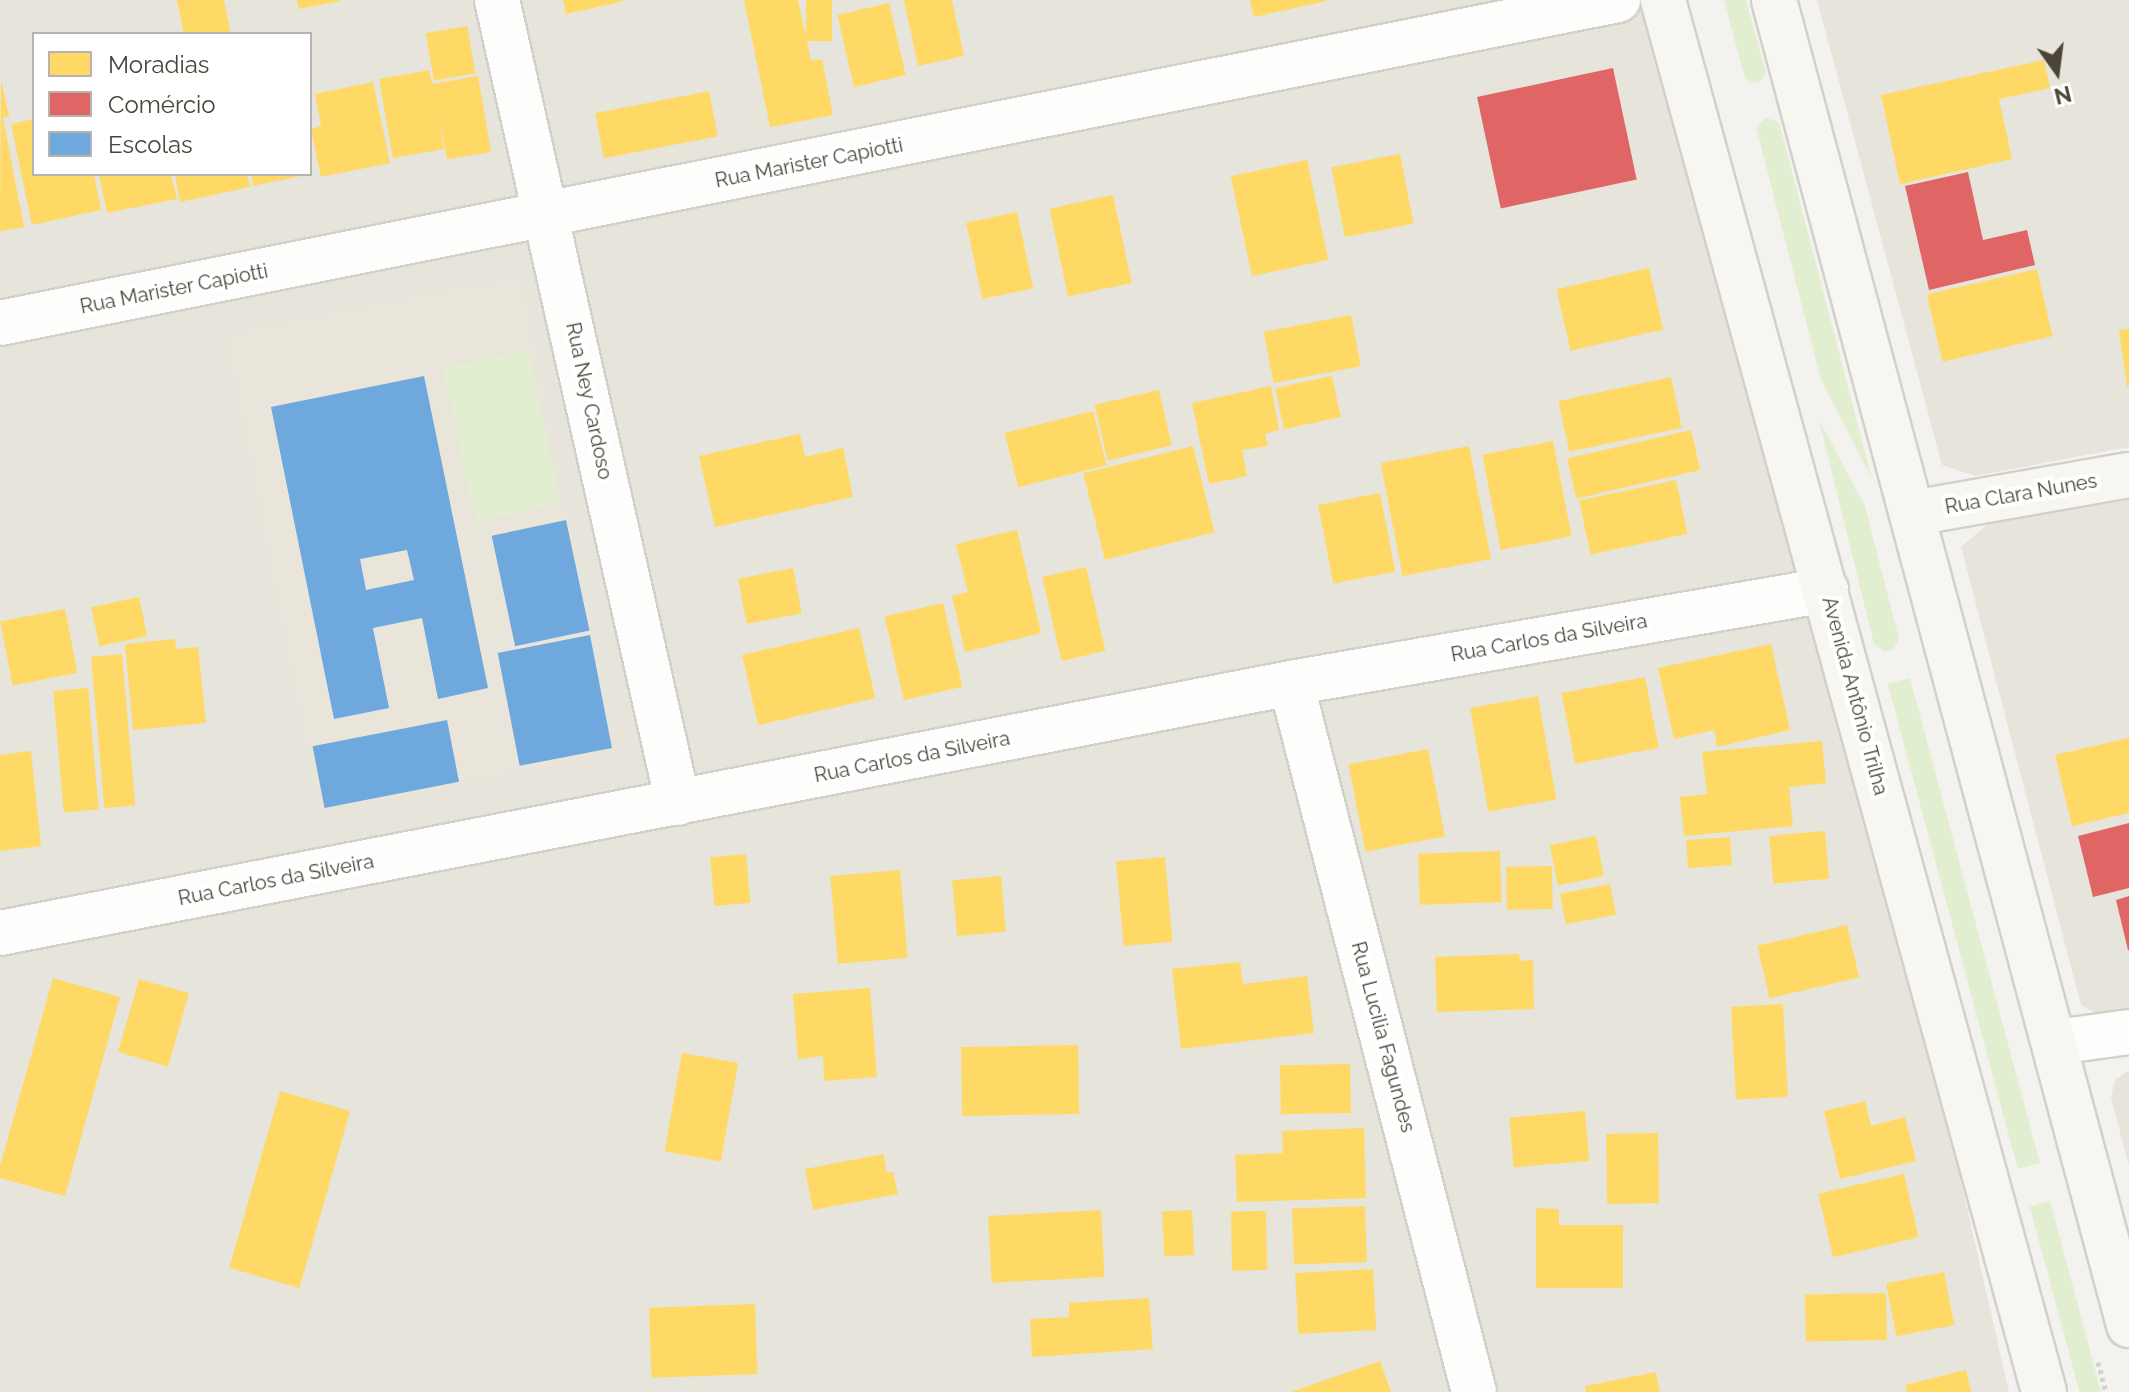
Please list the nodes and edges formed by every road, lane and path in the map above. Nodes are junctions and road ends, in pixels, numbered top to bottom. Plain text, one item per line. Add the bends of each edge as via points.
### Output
1 (497, 0) edge
2 (1618, 0) edge
3 (1663, 0) edge
4 (1774, 0) edge
5 (548, 216) junction
6 (0, 323) edge
7 (2129, 475) edge
8 (1913, 513) junction
9 (1826, 590) junction
10 (1291, 683) junction
11 (678, 803) junction
12 (0, 933) edge
13 (2129, 1032) edge
14 (2056, 1042) junction
15 (2129, 1325) edge
16 (1474, 1392) edge
17 (2044, 1392) edge

1 - 5 street, Rua Ney Cardoso
2 - 5 street, Rua Marister Capiotti
3 - 9 main road, Avenida Antônio Trilha
4 - 8 main road
5 - 6 street, Rua Marister Capiotti
5 - 11 street, Rua Ney Cardoso
7 - 8 main road, Rua Clara Nunes
8 - 14 main road
9 - 10 street, Rua Carlos da Silveira
9 - 17 main road, Avenida Antônio Trilha
10 - 11 street, Rua Carlos da Silveira
10 - 16 street, Rua Lucilia Fagundes
11 - 12 street, Rua Carlos da Silveira
13 - 14 street
14 - 15 main road

